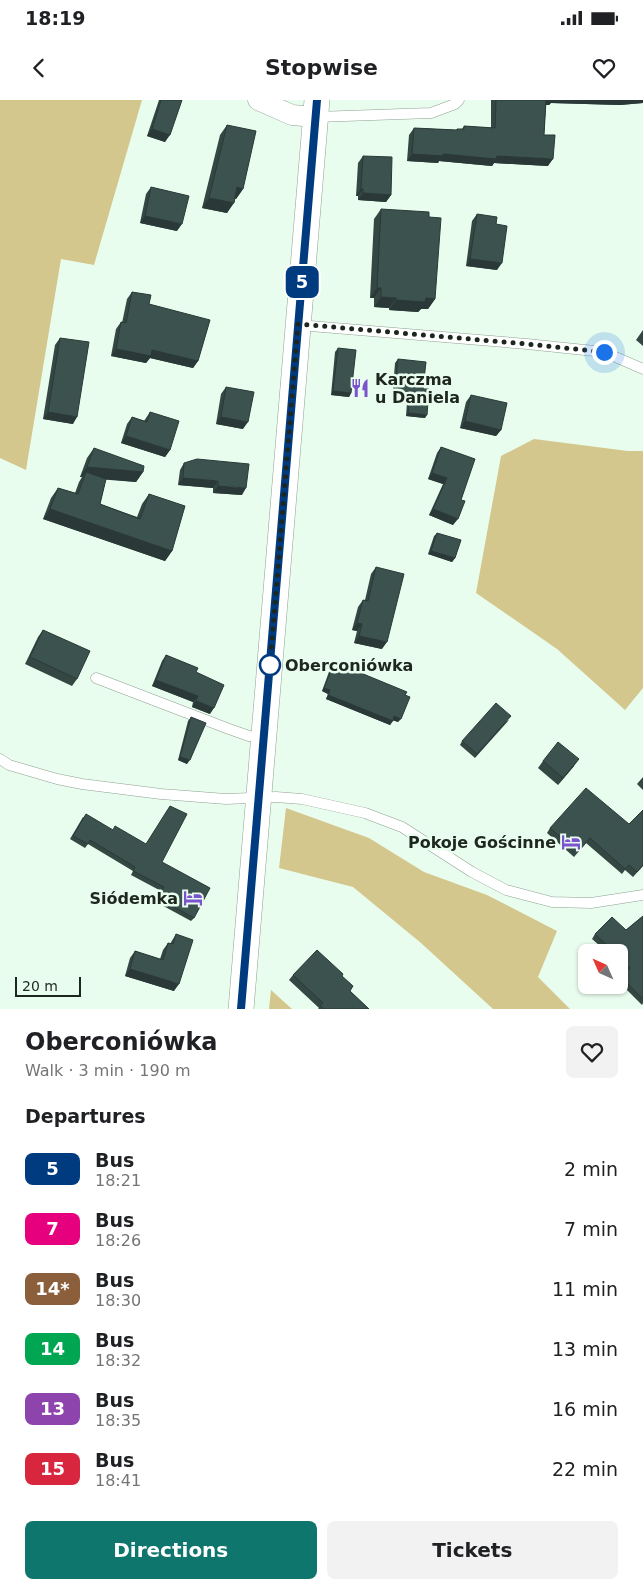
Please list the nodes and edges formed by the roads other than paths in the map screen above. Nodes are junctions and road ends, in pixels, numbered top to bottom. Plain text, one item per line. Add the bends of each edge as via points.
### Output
1 (258, 100) edge
2 (459, 100) edge
3 (316, 109) edge
4 (298, 324) junction
5 (643, 369) edge
6 (96, 678) dead end
7 (264, 737) junction
8 (0, 759) edge
9 (259, 797) junction
10 (643, 895) edge
11 (241, 1009) edge

1 - 3 street via 292,115
2 - 3 lane via 431,113
3 - 4 street
4 - 5 lane via 604,352
4 - 7 street
6 - 7 lane via 229,729
7 - 9 street
8 - 9 lane via 9,765 82,784 226,799
9 - 10 lane via 302,799 365,813 402,827 489,882 529,897 572,904
9 - 11 street

